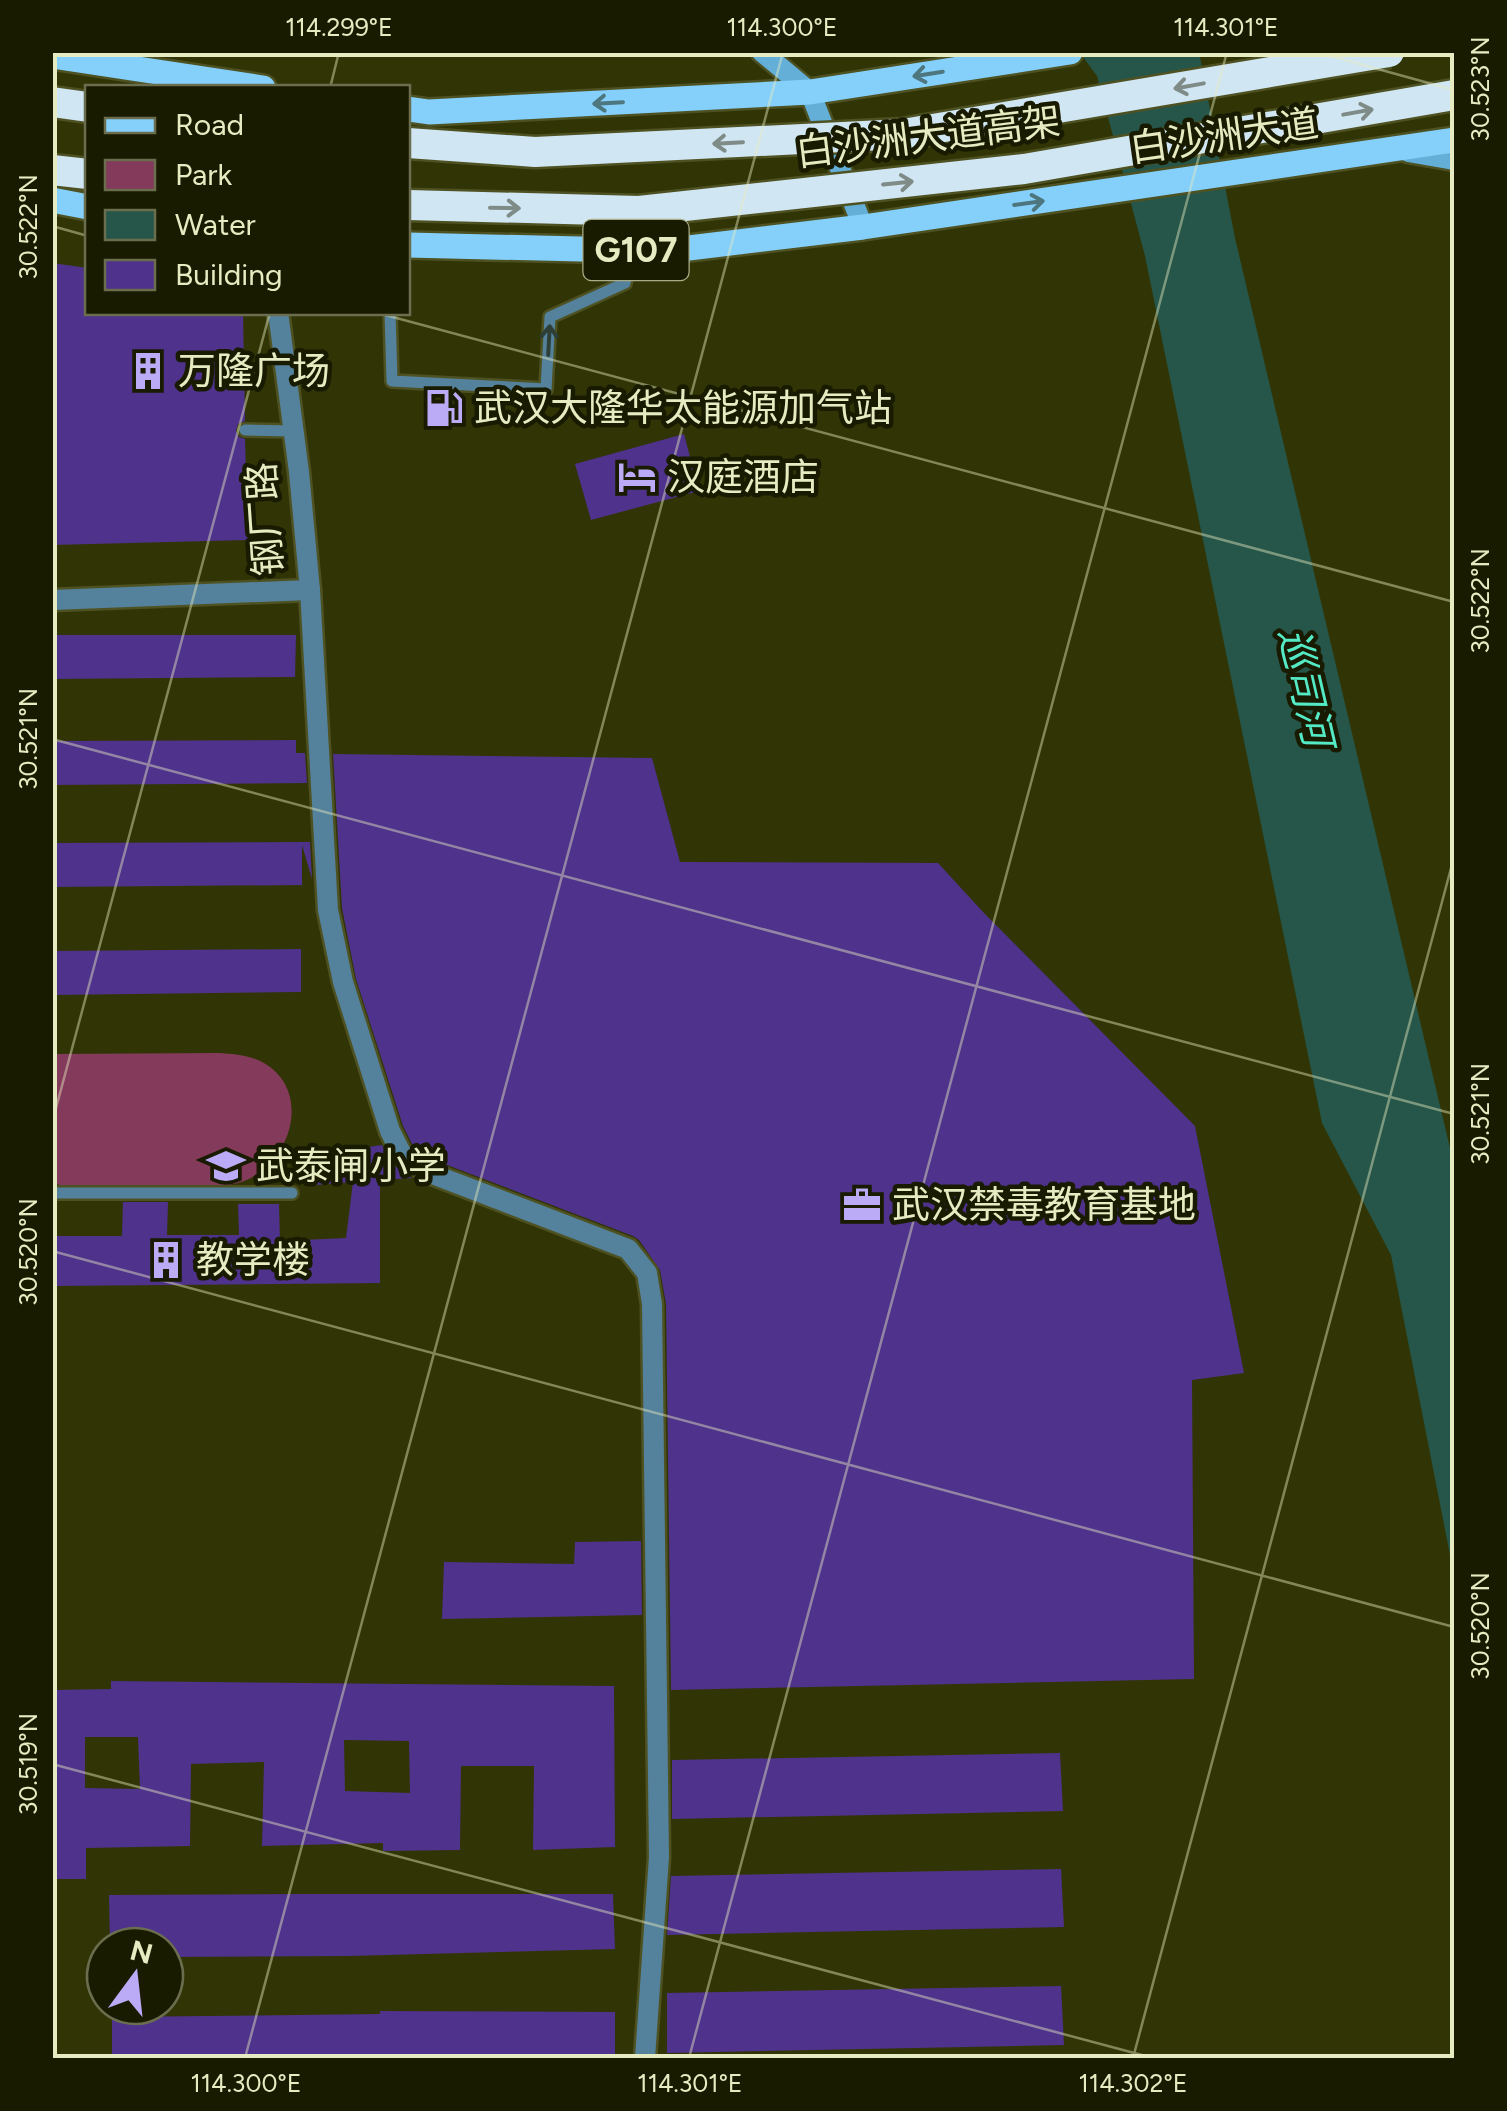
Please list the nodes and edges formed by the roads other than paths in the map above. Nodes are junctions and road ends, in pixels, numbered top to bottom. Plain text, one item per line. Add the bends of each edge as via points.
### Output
1 (762, 52) edge
2 (1070, 52) edge
3 (1389, 52) edge
4 (52, 56) edge
5 (243, 85) edge
6 (810, 92) junction
7 (1454, 95) edge
8 (52, 102) edge
9 (85, 107) edge
10 (410, 109) edge
11 (1454, 140) edge
12 (410, 142) edge
13 (1392, 149) junction
14 (1454, 160) edge
15 (52, 170) edge
16 (85, 174) edge
17 (52, 200) edge
18 (85, 206) edge
19 (410, 206) edge
20 (863, 227) junction
21 (410, 245) edge
22 (632, 250) junction
23 (278, 315) edge
24 (390, 315) edge
25 (245, 430) dead end
26 (294, 432) junction
27 (310, 590) junction
28 (52, 600) edge
29 (292, 1193) dead end
30 (52, 1194) edge
31 (645, 2058) edge

1 - 6 street
2 -> 6 main road
3 -> 12 highway, 白沙洲大道高架, bridge via 902,134 535,152
4 - 5 main road
6 -> 10 main road
6 - 20 street
19 -> 7 highway, 白沙洲大道高架, bridge via 638,211 1024,169
8 - 9 highway
11 - 13 main road, 白沙洲大道 / G107
13 - 14 street
20 -> 13 main road, 白沙洲大道 / G107
15 - 16 highway
17 - 18 main road
20 - 22 main road, 白沙洲大道 / G107
21 - 22 main road, 白沙洲大道 / G107
24 -> 22 lane via 392,381 546,389 550,317 624,283
23 - 26 street, 钢厂路
25 - 26 lane
26 - 27 street, 钢厂路
27 - 28 street, 钢厂路
27 - 31 street via 328,910 352,1010 400,1153 426,1172 628,1248 647,1272 659,1857
29 - 30 lane

